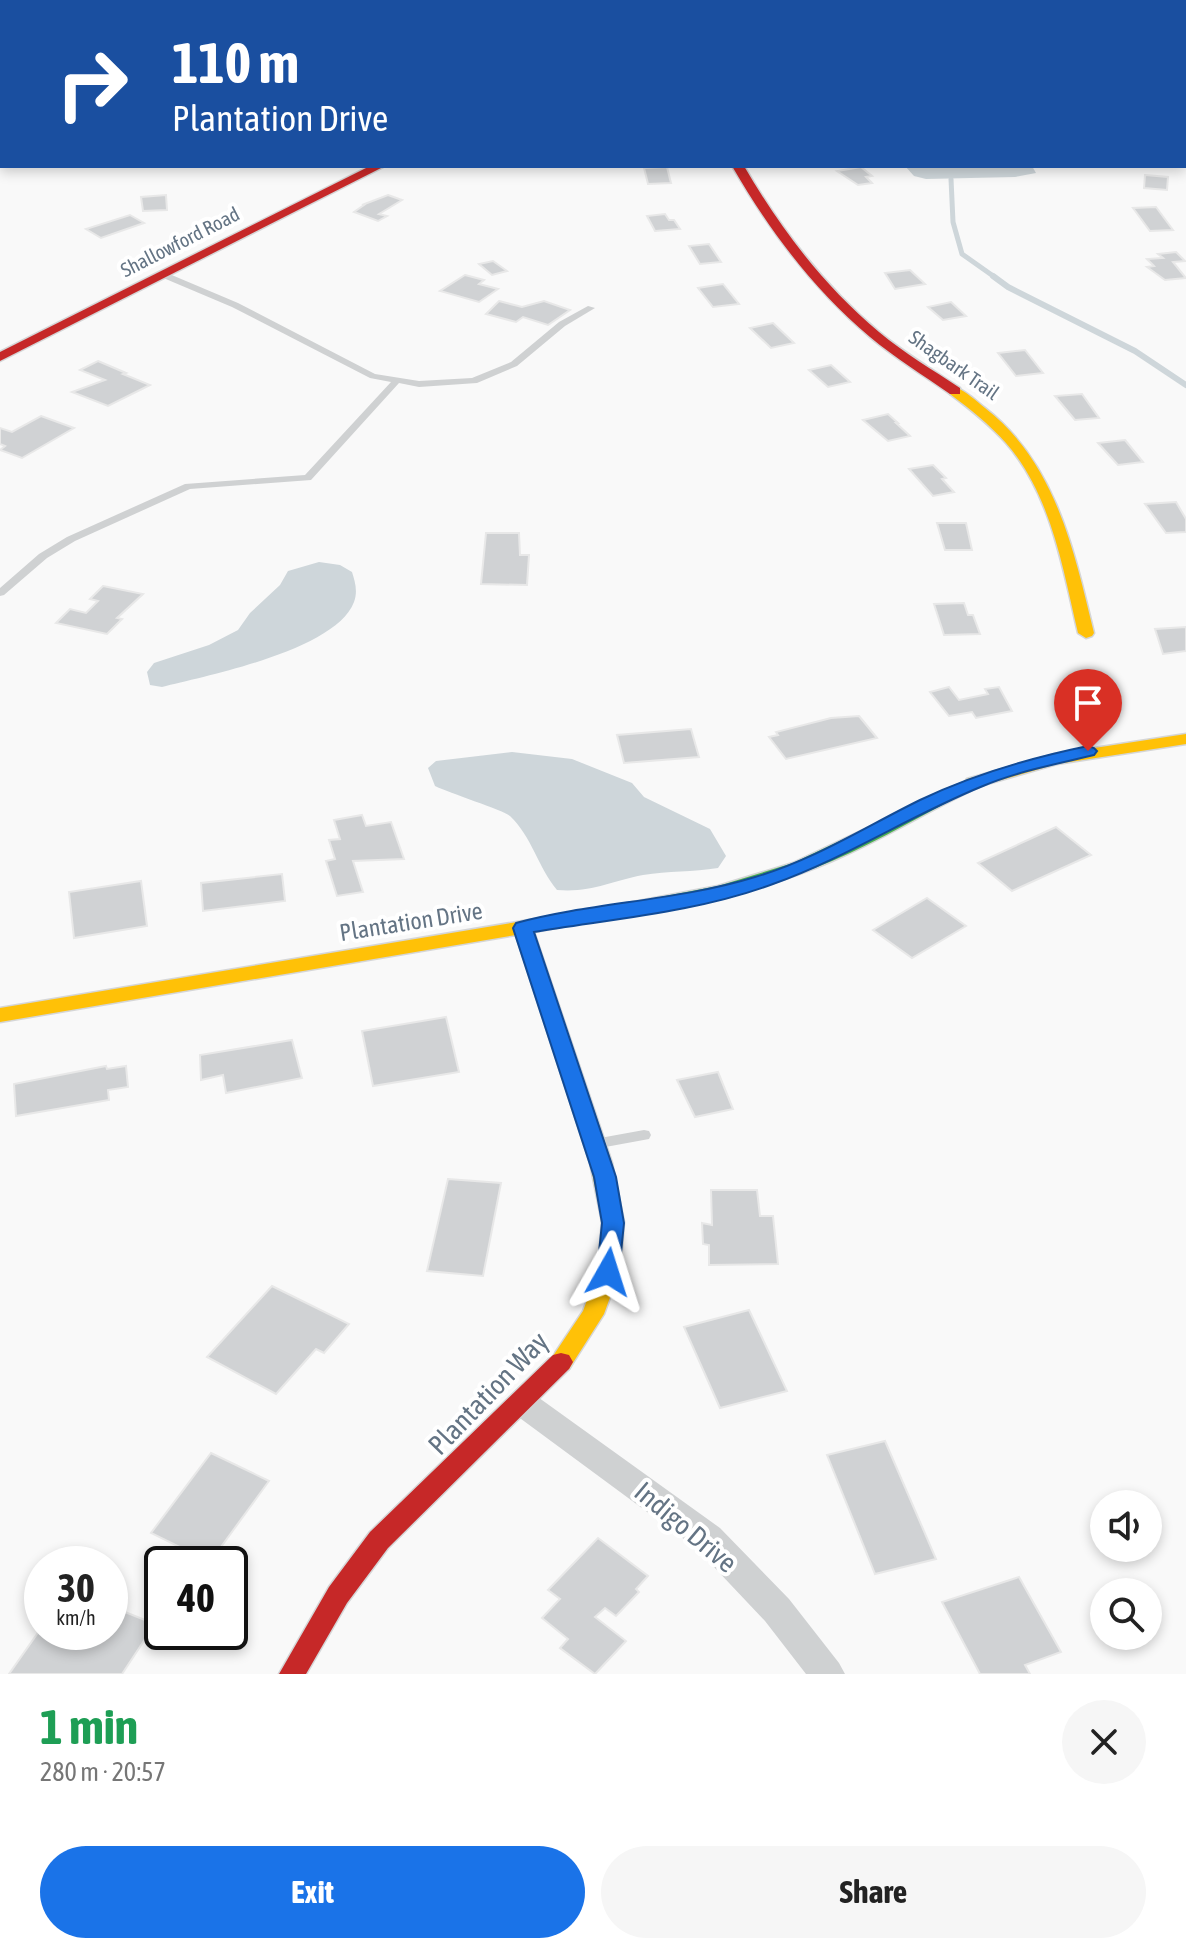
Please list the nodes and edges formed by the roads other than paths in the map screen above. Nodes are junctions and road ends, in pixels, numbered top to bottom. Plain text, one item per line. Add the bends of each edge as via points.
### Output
1 (375, 168) edge
2 (739, 168) edge
3 (164, 275) junction
4 (591, 308) dead end
5 (0, 357) edge
6 (397, 380) junction
7 (0, 593) edge
8 (1086, 633) dead end
9 (1186, 739) edge
10 (523, 928) junction
11 (0, 1015) edge
12 (644, 1135) dead end
13 (594, 1144) junction
14 (524, 1404) junction
15 (292, 1674) edge
16 (827, 1674) edge

1 - 3 street, Shallowford Road
2 - 8 street, Shagbark Trail via 751,192 848,312 978,408 1016,443 1050,501
3 - 5 street, Shallowford Road
3 - 6 lane via 373,376
4 - 6 lane via 562,324 514,364 474,381
6 - 7 lane via 308,478 188,486 71,539
9 - 10 street, Plantation Drive via 1097,749 978,781 828,856 763,882
10 - 11 street, Plantation Drive
10 - 13 street, Plantation Way
12 - 13 lane
13 - 14 street, Plantation Way via 613,1223 608,1272 591,1317 563,1360
14 - 15 street, Plantation Way via 394,1523 347,1578
14 - 16 street, Indigo Drive via 708,1538 777,1610

